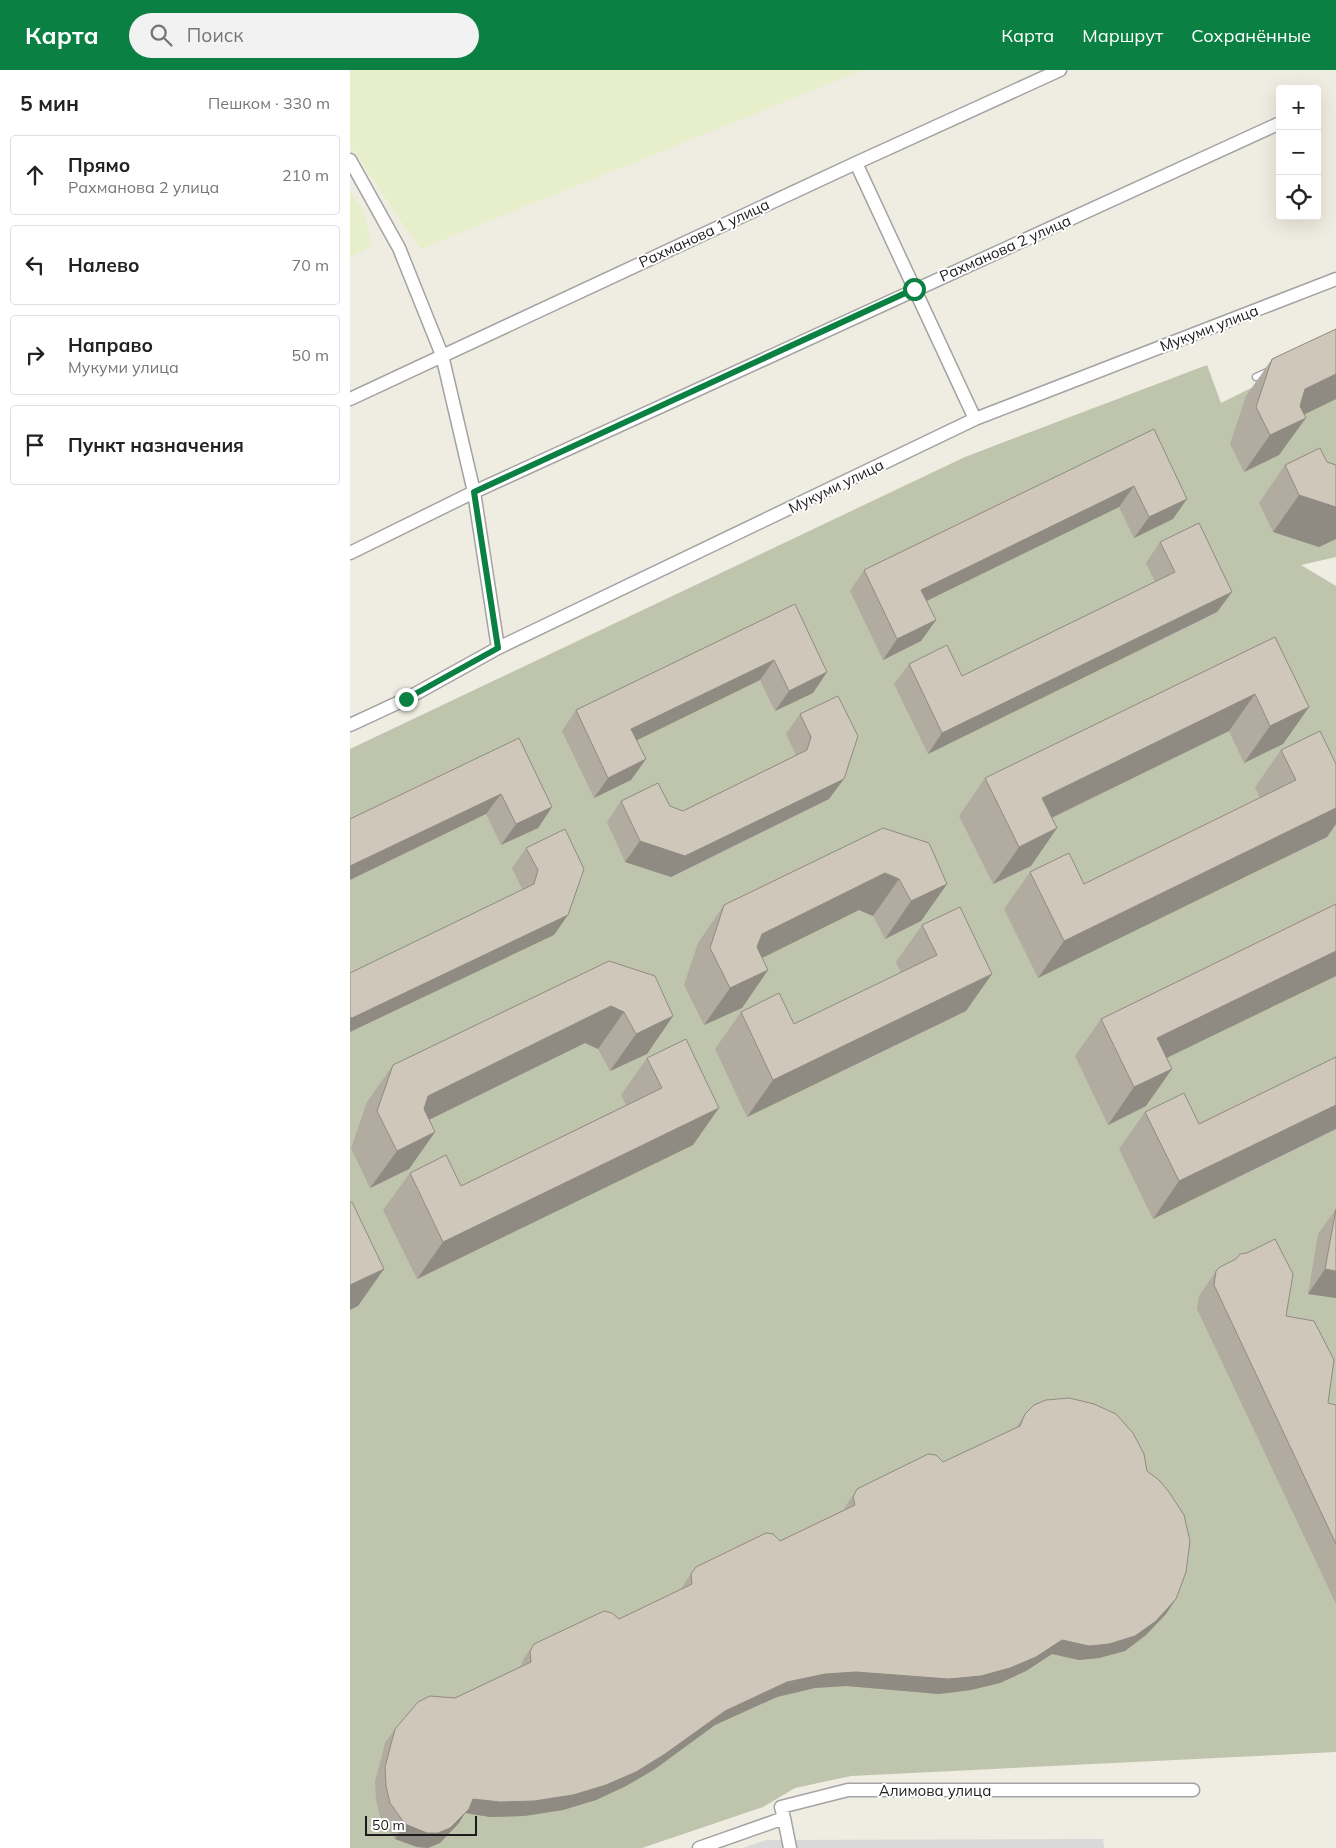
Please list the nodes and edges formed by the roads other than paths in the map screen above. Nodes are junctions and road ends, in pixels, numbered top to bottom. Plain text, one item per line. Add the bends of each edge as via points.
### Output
1 (1060, 70) edge
2 (1276, 125) edge
3 (350, 160) edge
4 (856, 163) junction
5 (1336, 279) edge
6 (914, 289) junction
7 (442, 355) junction
8 (1274, 370) edge
9 (1256, 377) dead end
10 (350, 399) edge
11 (975, 419) junction
12 (474, 492) junction
13 (350, 552) edge
14 (498, 648) junction
15 (350, 725) edge
16 (1193, 1790) dead end
17 (784, 1818) junction
18 (699, 1848) edge
19 (790, 1848) edge

1 - 4 street, Рахманова 1 улица
2 - 6 street, Рахманова 2 улица
3 - 7 street via 399,248
4 - 6 street
4 - 7 street, Рахманова 1 улица
5 - 11 street, Мукуми улица
6 - 11 street
6 - 12 street, Рахманова 2 улица
7 - 10 street, Рахманова 1 улица
7 - 12 street
8 - 9 lane
11 - 14 street, Мукуми улица
12 - 13 street, Рахманова 2 улица
12 - 14 street
14 - 15 street, Мукуми улица via 406,699
16 - 17 street, Алимова улица via 848,1790 781,1807
17 - 18 street
17 - 19 street

